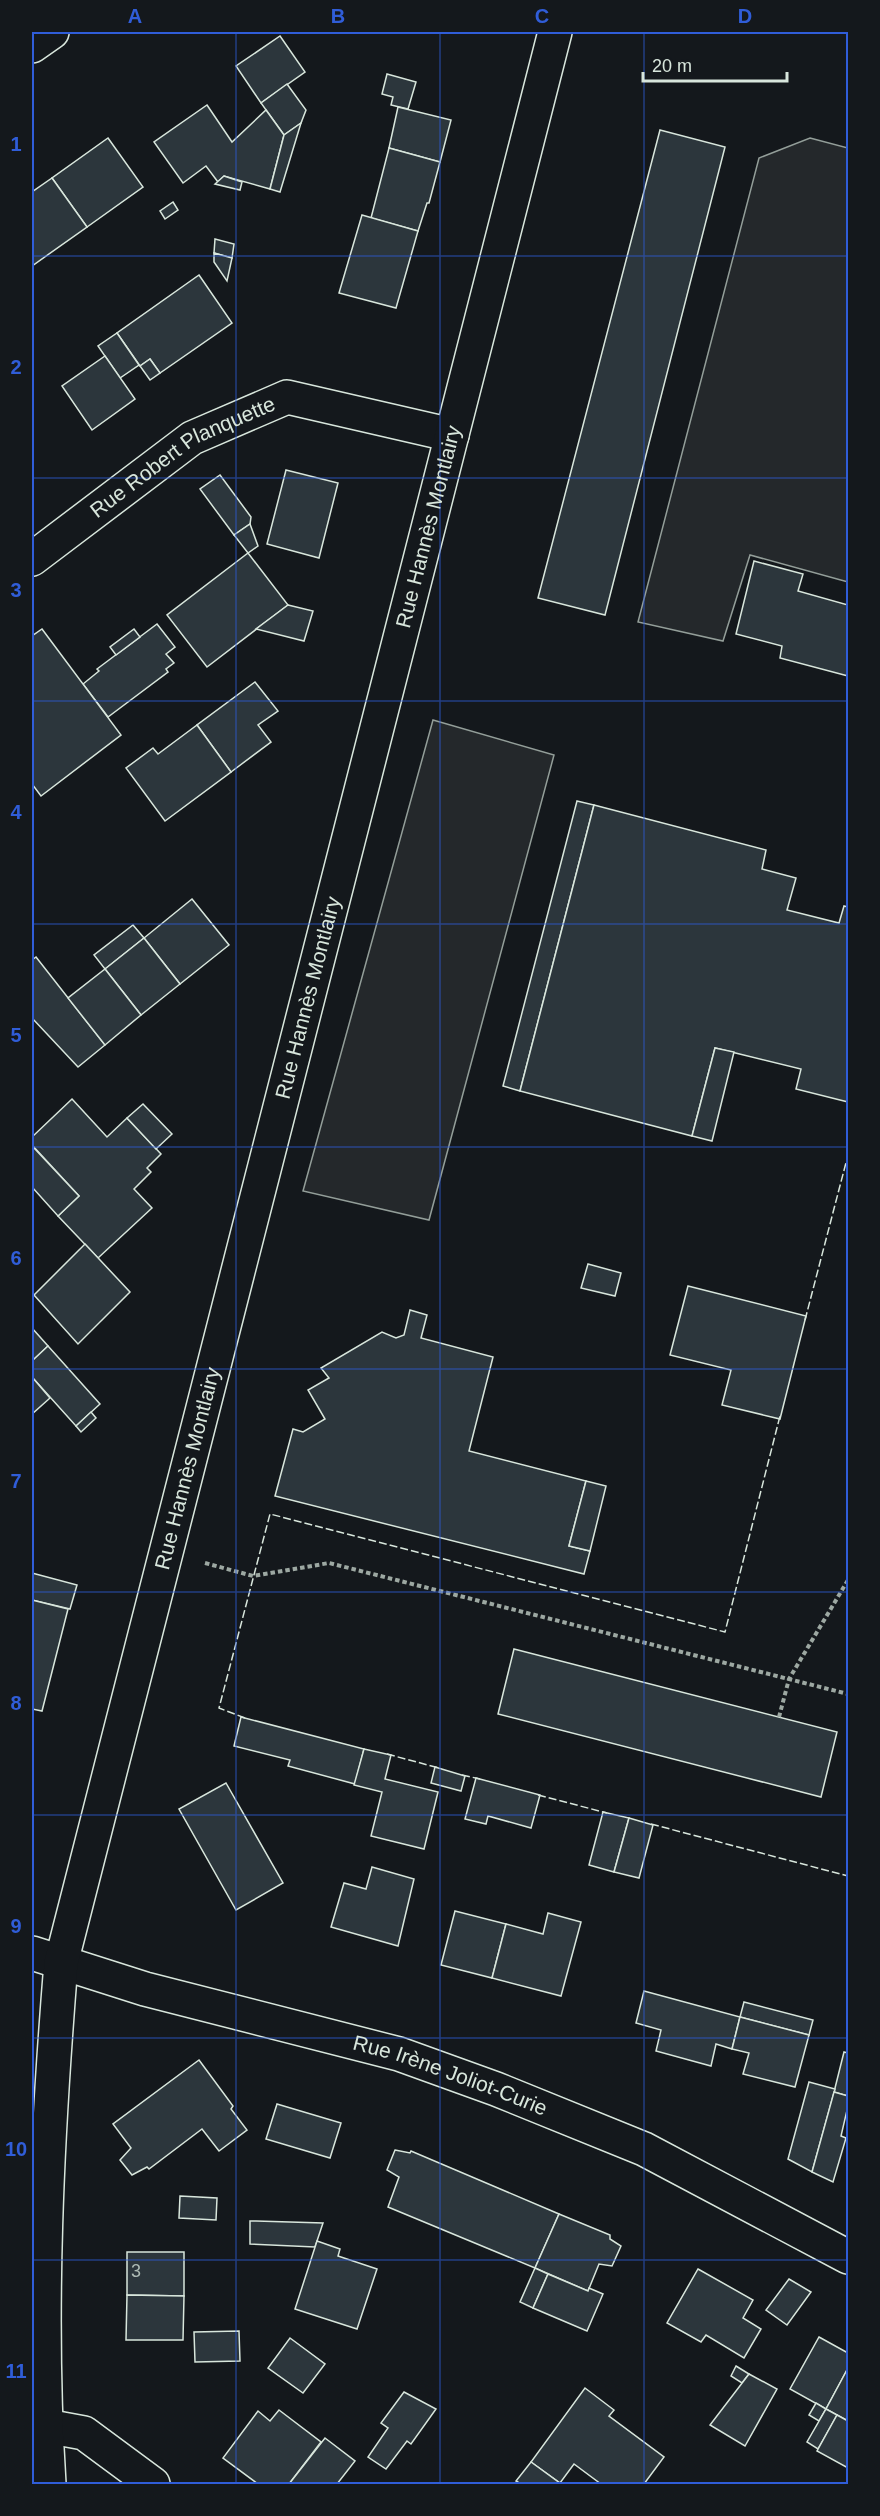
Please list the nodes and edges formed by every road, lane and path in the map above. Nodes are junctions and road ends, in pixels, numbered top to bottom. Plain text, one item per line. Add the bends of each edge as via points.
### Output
1 (52, 32) edge
2 (555, 32) edge
3 (32, 46) edge
4 (452, 435) junction
5 (32, 559) edge
6 (167, 1552) junction
7 (849, 1580) edge
8 (789, 1679) junction
9 (849, 1694) edge
10 (779, 1717) dead end
11 (46, 1958) edge
12 (849, 2257) edge
13 (37, 2354) edge
14 (46, 2426) junction
15 (49, 2484) edge
16 (153, 2484) edge

1 - 3 street
2 - 4 street, Rue Hannès Montlairy
4 - 5 street, Rue Robert Planquette via 287,397 192,438
4 - 6 street, Rue Hannès Montlairy
6 - 8 path via 253,1576 329,1563
6 - 11 street, Rue Hannès Montlairy
7 - 8 path
8 - 9 path
8 - 10 path
11 - 12 street, Rue Irène Joliot-Curie via 145,1989 399,2054 496,2089 644,2149
11 - 13 street, Rue Hannès Montlairy via 50,2096
13 - 14 street, Rue Hannès Montlairy
14 - 15 street, Rue Hannès Montlairy
14 - 16 street via 84,2433

